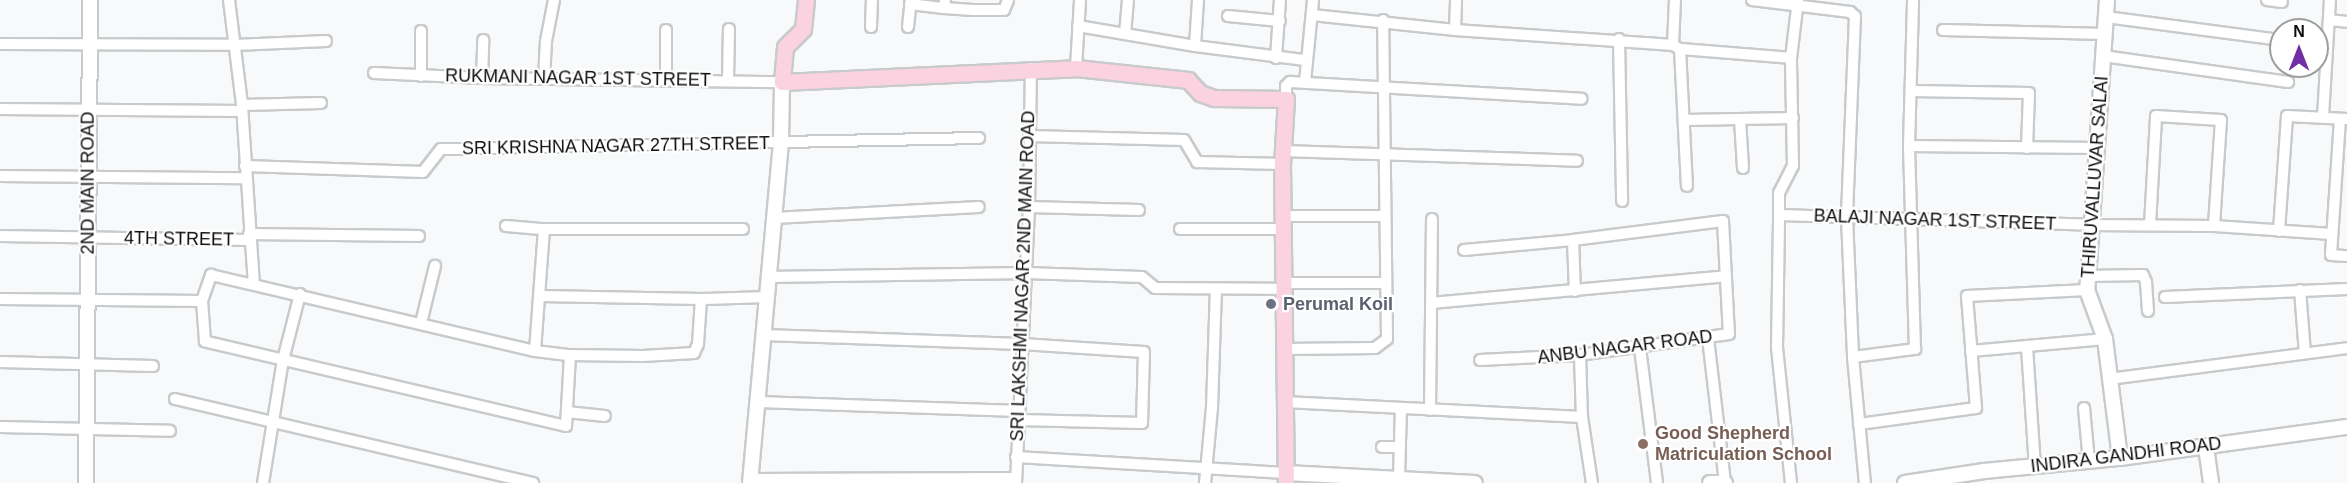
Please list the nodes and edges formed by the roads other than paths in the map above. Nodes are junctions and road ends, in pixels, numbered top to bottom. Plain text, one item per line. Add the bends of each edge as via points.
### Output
1 (90, 0) edge
2 (229, 0) edge
3 (554, 0) edge
4 (806, 0) edge
5 (872, 0) edge
6 (1008, 0) edge
7 (1080, 0) edge
8 (1128, 0) edge
9 (1198, 0) edge
10 (1280, 0) edge
11 (1313, 0) edge
12 (1456, 0) edge
13 (1675, 0) edge
14 (1752, 0) edge
15 (1913, 0) edge
16 (2107, 0) edge
17 (2267, 0) edge
18 (2330, 0) edge
19 (910, 2) edge
20 (2282, 2) dead end
21 (1797, 3) edge
22 (944, 4) edge
23 (973, 5) edge
24 (1312, 15) junction
25 (1228, 16) dead end
26 (2106, 18) junction
27 (1383, 20) junction
28 (1280, 21) junction
29 (2330, 21) junction
30 (2347, 22) edge
31 (871, 27) dead end
32 (908, 27) dead end
33 (1078, 27) junction
34 (729, 29) dead end
35 (666, 30) dead end
36 (1455, 30) junction
37 (1943, 30) dead end
38 (421, 31) dead end
39 (1125, 34) junction
40 (2105, 34) junction
41 (2269, 38) edge
42 (1619, 39) junction
43 (483, 40) dead end
44 (326, 41) dead end
45 (0, 44) edge
46 (235, 45) junction
47 (90, 46) junction
48 (1195, 46) junction
49 (1677, 47) junction
50 (2103, 56) junction
51 (1276, 58) junction
52 (1791, 58) junction
53 (1305, 60) junction
54 (1031, 69) junction
55 (1076, 69) junction
56 (374, 73) dead end
57 (421, 76) junction
58 (482, 78) junction
59 (544, 79) junction
60 (666, 80) junction
61 (728, 81) junction
62 (782, 82) junction
63 (1305, 82) junction
64 (2288, 82) dead end
65 (1383, 85) junction
66 (1911, 91) junction
67 (1286, 99) junction
68 (1582, 99) dead end
69 (321, 103) dead end
70 (242, 108) junction
71 (0, 109) edge
72 (89, 110) junction
73 (2323, 117) junction
74 (1793, 118) junction
75 (1740, 119) junction
76 (2343, 119) edge
77 (1685, 120) junction
78 (1029, 136) junction
79 (979, 138) dead end
80 (781, 142) junction
81 (1909, 146) junction
82 (2026, 148) junction
83 (2097, 148) junction
84 (1382, 155) junction
85 (1283, 158) junction
86 (1577, 161) dead end
87 (245, 166) junction
88 (1743, 168) dead end
89 (90, 175) junction
90 (0, 176) edge
91 (245, 178) junction
92 (1687, 186) dead end
93 (1622, 201) dead end
94 (979, 207) dead end
95 (1029, 207) junction
96 (1139, 210) dead end
97 (1779, 215) junction
98 (1384, 216) junction
99 (774, 218) junction
100 (1847, 218) junction
101 (1910, 218) junction
102 (1432, 219) dead end
103 (1282, 222) junction
104 (2091, 225) junction
105 (2150, 225) junction
106 (506, 226) dead end
107 (2214, 226) junction
108 (544, 229) junction
109 (743, 229) dead end
110 (1180, 229) dead end
111 (2279, 231) junction
112 (2332, 234) junction
113 (0, 236) edge
114 (88, 236) junction
115 (419, 236) dead end
116 (249, 237) junction
117 (1573, 240) junction
118 (1464, 250) dead end
119 (2347, 256) edge
120 (435, 266) dead end
121 (1026, 273) junction
122 (1726, 276) junction
123 (768, 277) junction
124 (1385, 283) junction
125 (2088, 283) junction
126 (254, 284) junction
127 (1284, 286) junction
128 (1216, 289) junction
129 (2347, 289) edge
130 (2300, 290) junction
131 (1575, 291) junction
132 (300, 294) junction
133 (541, 296) junction
134 (767, 297) junction
135 (2165, 297) dead end
136 (0, 299) edge
137 (701, 299) junction
138 (87, 300) junction
139 (202, 301) junction
140 (1431, 303) junction
141 (2148, 311) dead end
142 (421, 323) junction
143 (764, 335) junction
144 (1708, 338) junction
145 (2105, 339) junction
146 (1022, 344) junction
147 (2027, 347) junction
148 (1640, 348) junction
149 (2347, 348) edge
150 (1285, 349) junction
151 (535, 351) junction
152 (1971, 351) junction
153 (2305, 353) junction
154 (1580, 355) junction
155 (570, 356) junction
156 (1853, 357) junction
157 (283, 360) junction
158 (1480, 360) dead end
159 (0, 362) edge
160 (86, 365) junction
161 (153, 366) dead end
162 (2109, 379) junction
163 (176, 399) dead end
164 (758, 402) junction
165 (1285, 402) junction
166 (1401, 408) junction
167 (2084, 408) dead end
168 (1430, 410) junction
169 (567, 412) junction
170 (1019, 415) junction
171 (605, 416) dead end
172 (1582, 417) junction
173 (272, 424) junction
174 (1859, 424) junction
175 (0, 427) edge
176 (2347, 427) edge
177 (85, 429) junction
178 (171, 431) dead end
179 (1382, 447) dead end
180 (1400, 447) junction
181 (2206, 447) junction
182 (1016, 457) junction
183 (2120, 458) junction
184 (2089, 462) junction
185 (2035, 466) junction
186 (1206, 468) junction
187 (1286, 478) edge
188 (1016, 480) edge
189 (1404, 480) edge
190 (750, 481) edge
191 (1939, 481) edge
192 (86, 483) edge
193 (263, 483) edge
194 (533, 483) edge
195 (1205, 483) edge
196 (1475, 483) edge
197 (1592, 483) edge
198 (1658, 483) edge
199 (1710, 483) edge
200 (1725, 483) edge
201 (1791, 483) edge
202 (1865, 483) edge
203 (1905, 483) edge
204 (2211, 483) edge

1 - 47 street, 2ND MAIN ROAD
2 - 46 street
3 - 59 street via 547,30
4 - 62 main road via 803,30 784,47
5 - 31 street
6 - 23 street via 1004,10
7 - 33 street
8 - 39 street
9 - 48 street
10 - 28 street
11 - 24 street
12 - 36 street
13 - 49 street
14 - 21 street
15 - 66 street
16 - 26 street, THIRUVALLUVAR SALAI
17 - 20 street
18 - 29 street
19 - 22 street
19 - 32 street
21 - 52 street
21 - 100 street via 1850,12 1855,20
22 - 23 street
24 - 27 street
24 - 53 street
25 - 28 street
26 - 40 street, THIRUVALLUVAR SALAI
26 - 41 street
27 - 36 street
27 - 65 street
28 - 51 street
29 - 30 street
29 - 73 street
33 - 39 street
33 - 55 street
34 - 61 street
35 - 60 street
36 - 42 street
37 - 40 street
38 - 57 street
39 - 48 street
40 - 50 street, THIRUVALLUVAR SALAI
42 - 49 street
42 - 93 street
43 - 58 street
44 - 46 street
45 - 47 street
46 - 47 street
46 - 70 street
47 - 72 street, 2ND MAIN ROAD
48 - 51 street
49 - 52 street
49 - 77 street
50 - 64 street
50 - 83 street, THIRUVALLUVAR SALAI
51 - 53 street
52 - 74 street
53 - 63 street
54 - 55 main road
54 - 62 main road
54 - 78 street, SRI LAKSHMI NAGAR 2ND MAIN ROAD
55 - 67 main road via 1188,80 1200,93 1214,98
56 - 57 street, RUKMANI NAGAR 1ST STREET
57 - 58 street, RUKMANI NAGAR 1ST STREET
58 - 59 street, RUKMANI NAGAR 1ST STREET
59 - 60 street, RUKMANI NAGAR 1ST STREET
60 - 61 street, RUKMANI NAGAR 1ST STREET
61 - 62 street, RUKMANI NAGAR 1ST STREET
62 - 80 street
63 - 65 street
63 - 67 street via 1288,82
65 - 68 street
65 - 84 street
66 - 81 street
66 - 82 street via 2028,93
67 - 85 main road
69 - 70 street
70 - 72 street
70 - 87 street
71 - 72 street
72 - 89 street, 2ND MAIN ROAD
73 - 76 street
73 - 111 street via 2287,116
74 - 75 street
74 - 97 street via 1793,166 1779,193
75 - 77 street
75 - 88 street
76 - 112 street
77 - 92 street
78 - 85 street via 1184,140 1197,162
78 - 95 street, SRI LAKSHMI NAGAR 2ND MAIN ROAD
79 - 80 street
80 - 87 street, SRI KRISHNA NAGAR 27TH STREET via 441,149 423,172
80 - 99 street
81 - 82 street
81 - 101 street
82 - 83 street
83 - 104 street, THIRUVALLUVAR SALAI
84 - 85 street
84 - 86 street
84 - 98 street
85 - 103 main road
87 - 91 street
89 - 90 street
89 - 91 street
89 - 114 street, 2ND MAIN ROAD
91 - 116 street
94 - 99 street
95 - 96 street
95 - 121 street, SRI LAKSHMI NAGAR 2ND MAIN ROAD
97 - 100 street, BALAJI NAGAR 1ST STREET
97 - 201 street via 1777,348
98 - 103 street
98 - 124 street
99 - 123 street
100 - 101 street, BALAJI NAGAR 1ST STREET
100 - 156 street
101 - 104 street, BALAJI NAGAR 1ST STREET
101 - 156 street via 1915,350
102 - 140 street
103 - 110 street
103 - 127 main road
104 - 105 street, BALAJI NAGAR 1ST STREET
104 - 125 street, THIRUVALLUVAR SALAI
105 - 107 street, BALAJI NAGAR 1ST STREET
105 - 107 street via 2156,116 2221,120
106 - 108 street
107 - 111 street, BALAJI NAGAR 1ST STREET
108 - 109 street
108 - 133 street
111 - 112 street, BALAJI NAGAR 1ST STREET
112 - 119 street via 2331,255
113 - 114 street, 4TH STREET
114 - 116 street, 4TH STREET
114 - 138 street, 2ND MAIN ROAD
115 - 116 street, 4TH STREET
116 - 126 street
117 - 118 street
117 - 122 street, ANBU NAGAR ROAD via 1723,220
117 - 131 street
120 - 142 street
121 - 123 street
121 - 128 street via 1142,277 1155,288
121 - 146 street, SRI LAKSHMI NAGAR 2ND MAIN ROAD
122 - 131 street
122 - 144 street, ANBU NAGAR ROAD via 1729,334
123 - 134 street
124 - 127 street
124 - 150 street via 1387,339 1380,346
125 - 141 street via 2143,275
125 - 145 street, THIRUVALLUVAR SALAI
125 - 152 street via 1967,296
126 - 132 street
126 - 139 street via 211,275
127 - 128 street
127 - 150 main road
128 - 186 street
129 - 130 street
130 - 135 street
130 - 153 street
131 - 140 street
132 - 142 street
132 - 157 street
133 - 137 street
133 - 151 street
134 - 137 street
134 - 143 street
136 - 138 street
137 - 155 street via 694,353
138 - 139 street
138 - 160 street, 2ND MAIN ROAD
139 - 157 street via 205,341
140 - 168 street
142 - 151 street
143 - 146 street
143 - 164 street
144 - 148 street, ANBU NAGAR ROAD
144 - 200 street
145 - 147 street
145 - 162 street, THIRUVALLUVAR SALAI
146 - 170 street, SRI LAKSHMI NAGAR 2ND MAIN ROAD
146 - 170 street via 1144,352 1142,423
147 - 152 street
147 - 185 street
148 - 154 street, ANBU NAGAR ROAD
148 - 198 street
149 - 153 street
150 - 165 main road
151 - 155 street
152 - 174 street via 1976,408
153 - 162 street
154 - 158 street, ANBU NAGAR ROAD
154 - 172 street
155 - 169 street
156 - 174 street
157 - 169 street via 566,426
157 - 173 street
159 - 160 street
160 - 161 street
160 - 177 street, 2ND MAIN ROAD
162 - 183 street, THIRUVALLUVAR SALAI
163 - 173 street
164 - 170 street
164 - 190 street
165 - 166 street
165 - 187 main road
166 - 168 street
166 - 180 street
167 - 184 street
168 - 172 street
169 - 171 street
170 - 182 street, SRI LAKSHMI NAGAR 2ND MAIN ROAD
172 - 197 street
173 - 193 street
173 - 194 street
174 - 202 street
175 - 177 street
176 - 181 street, INDIRA GANDHI ROAD
177 - 178 street
177 - 192 street, 2ND MAIN ROAD
179 - 180 street
180 - 189 street
181 - 183 street, INDIRA GANDHI ROAD
181 - 204 street
182 - 186 street
182 - 188 street, SRI LAKSHMI NAGAR 2ND MAIN ROAD
183 - 184 street, INDIRA GANDHI ROAD
184 - 185 street, INDIRA GANDHI ROAD
185 - 191 street, INDIRA GANDHI ROAD
186 - 187 street
186 - 195 street
187 - 189 street
188 - 190 street
189 - 196 street
191 - 203 street, INDIRA GANDHI ROAD
199 - 200 street

